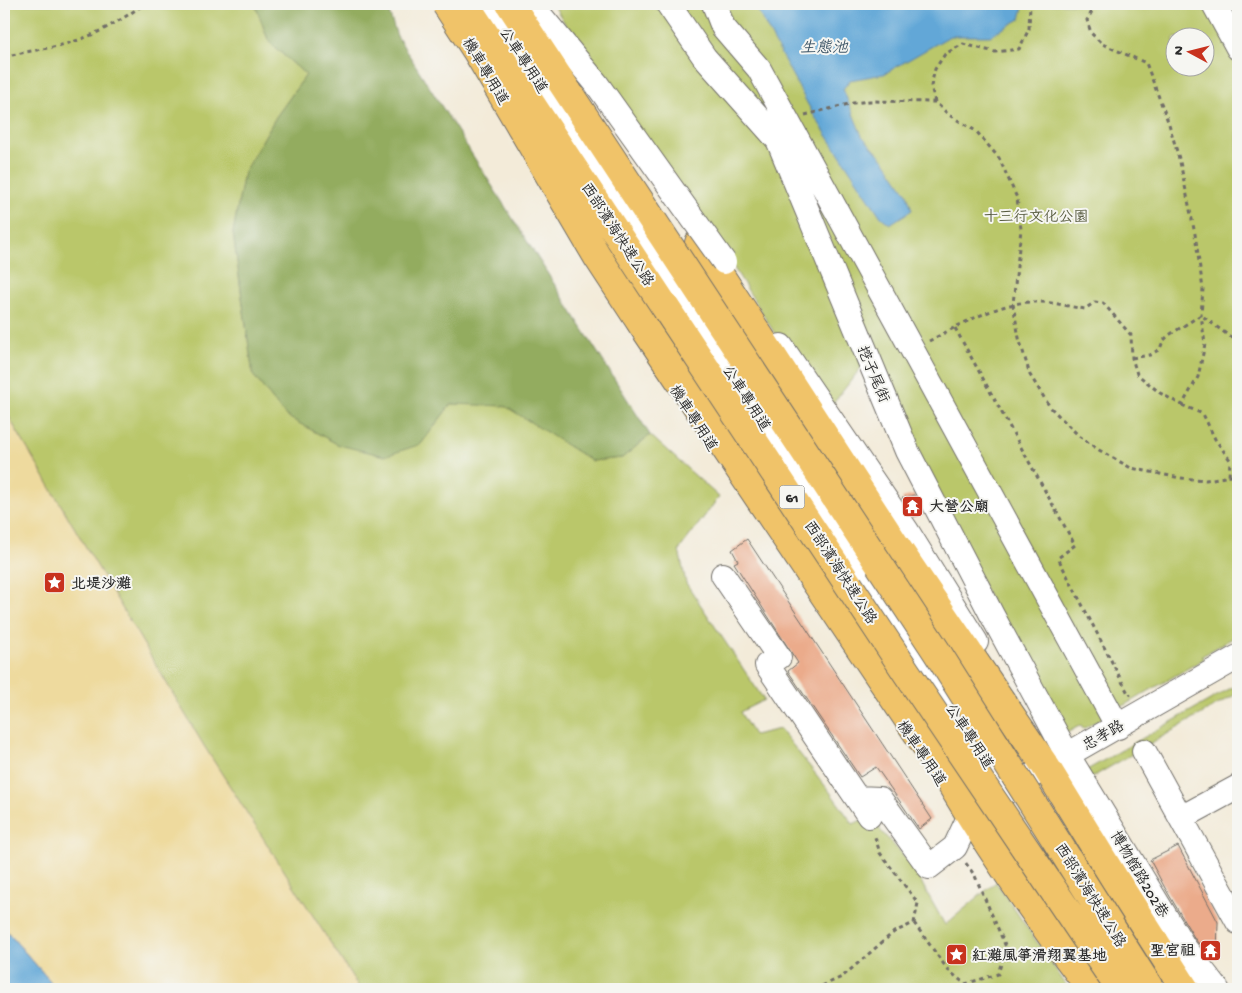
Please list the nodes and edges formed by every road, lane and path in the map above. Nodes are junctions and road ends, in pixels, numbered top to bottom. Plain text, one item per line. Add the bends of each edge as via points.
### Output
1 (144, 4) edge
2 (445, 4) edge
3 (466, 4) edge
4 (488, 4) edge
5 (510, 4) edge
6 (531, 4) edge
7 (668, 4) edge
8 (714, 4) edge
9 (1030, 4) edge
10 (1104, 4) edge
11 (1214, 4) edge
12 (539, 48) junction
13 (1238, 48) edge
14 (4, 57) edge
15 (935, 102) junction
16 (806, 115) dead end
17 (1013, 304) junction
18 (1201, 315) junction
19 (955, 328) junction
20 (1238, 339) edge
21 (912, 349) junction
22 (1132, 358) junction
23 (1182, 404) junction
24 (1238, 474) edge
25 (1228, 477) junction
26 (900, 537) junction
27 (723, 575) dead end
28 (1238, 657) edge
29 (1129, 695) dead end
30 (1118, 727) junction
31 (1144, 751) dead end
32 (1057, 761) junction
33 (1238, 786) edge
34 (1006, 792) junction
35 (863, 807) junction
36 (970, 815) junction
37 (1181, 818) junction
38 (955, 847) junction
39 (1238, 922) edge
40 (914, 923) junction
41 (815, 989) edge
42 (1091, 989) edge
43 (1120, 989) edge
44 (1150, 989) edge
45 (1185, 989) edge
46 (1217, 989) edge

1 - 14 path via 101,30 73,42
2 - 36 highway, bridge via 476,50 597,256 819,596 947,777
3 - 43 highway, 西部濱海快速公路 / 61, bridge
4 - 34 street, 公車專用道, bridge
5 - 12 highway, 61, bridge
6 - 26 street, bridge via 596,83 730,270
7 - 32 street, 挖子尾街 via 704,58 778,140 907,451 992,615
8 - 21 street via 723,27 759,70
9 - 15 path via 1029,29 1019,49 995,52 964,44 945,54 935,69 931,86
10 - 18 path via 1096,6 1087,20 1091,33 1102,44 1146,63 1169,124 1196,243 1203,288
11 - 13 street
12 - 26 highway via 587,83
12 - 44 highway, 西部濱海快速公路 / 61, bridge via 937,652
15 - 16 path via 870,101
15 - 17 path via 949,115 976,131 999,158 1017,198 1021,229
17 - 19 path
17 - 22 path via 1038,302 1085,309 1095,302 1103,303 1131,335
17 - 25 path via 1030,375 1050,407 1079,436 1131,468 1180,478 1206,480
18 - 20 path
18 - 22 path via 1169,335 1160,349 1150,355
18 - 23 path via 1204,344 1198,377
19 - 21 path
19 - 29 path via 1075,545 1058,558
21 - 30 street
22 - 23 path via 1137,374 1160,393
23 - 25 path via 1203,414 1230,460
24 - 25 path
26 - 32 highway
27 - 35 street via 779,657 768,665
28 - 30 street, 忠孝路
30 - 32 street, 忠孝路
31 - 37 street
32 - 34 street, 忠孝路
32 - 45 highway via 1114,878
32 - 46 street, 博物館路202巷 via 1184,947
33 - 37 street
34 - 36 street, 忠孝路
35 - 38 street via 880,799 929,867
35 - 40 path via 880,852 918,903
36 - 38 street
36 - 42 highway via 1044,927
37 - 39 street
38 - 40 path via 974,876 1006,947 998,974 965,984 948,970
40 - 41 path via 894,932 842,976

